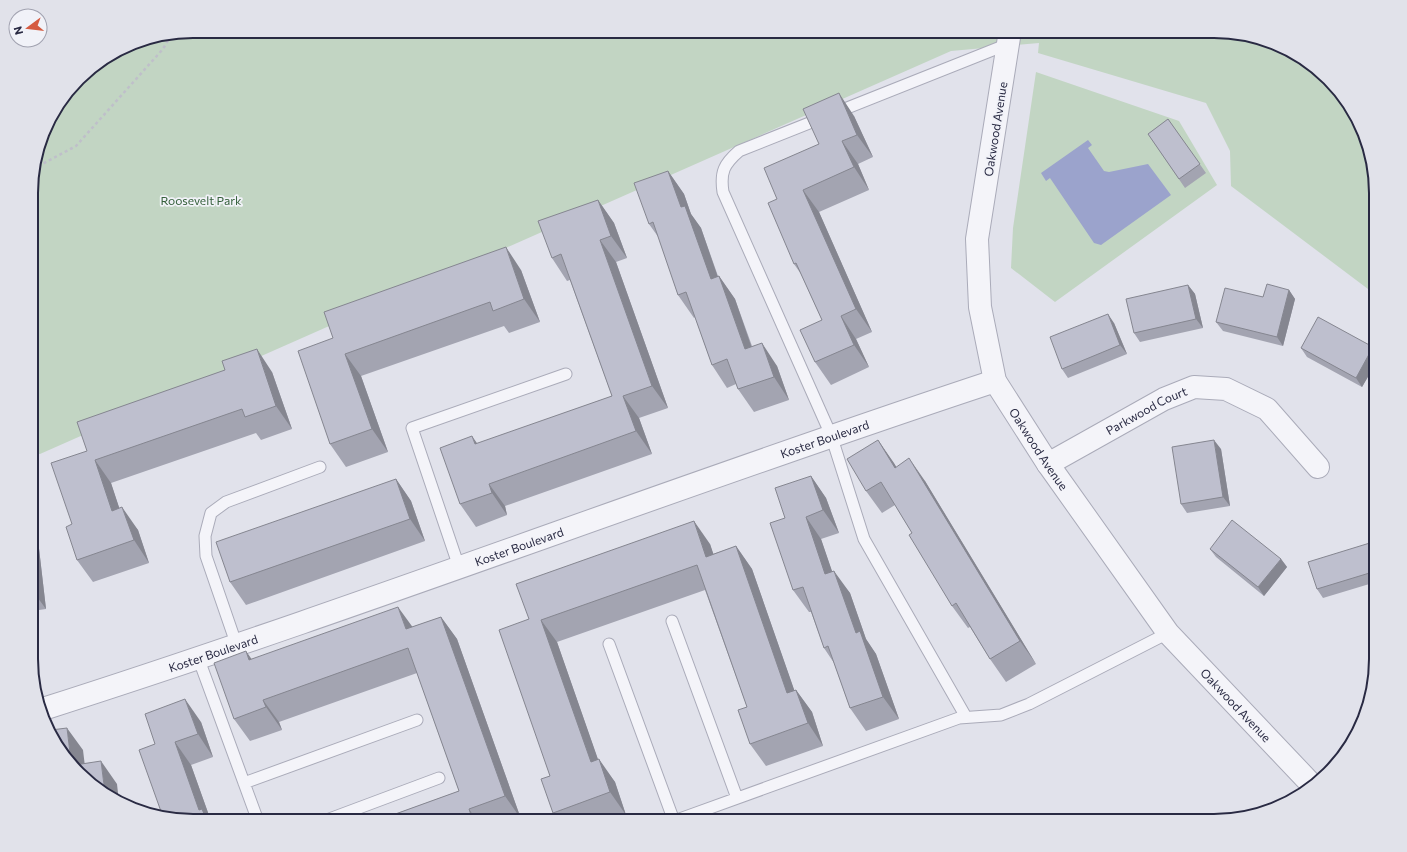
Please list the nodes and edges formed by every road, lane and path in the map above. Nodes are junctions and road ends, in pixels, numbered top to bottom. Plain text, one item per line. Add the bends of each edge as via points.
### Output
1 (1007, 38) edge
2 (1009, 38) edge
3 (169, 40) edge
4 (41, 165) edge
5 (566, 374) dead end
6 (995, 381) junction
7 (831, 435) junction
8 (1048, 464) junction
9 (320, 467) dead end
10 (1318, 467) dead end
11 (459, 567) junction
12 (672, 621) dead end
13 (1168, 633) junction
14 (609, 644) dead end
15 (237, 646) junction
16 (199, 660) junction
17 (46, 708) edge
18 (966, 717) junction
19 (418, 720) dead end
20 (439, 778) dead end
21 (1309, 781) edge
22 (244, 783) junction
23 (737, 798) junction
24 (255, 814) edge
25 (343, 814) edge
26 (671, 814) edge
27 (693, 814) edge

1 - 7 lane via 739,151 727,161 721,177 723,192
2 - 6 street, Oakwood Avenue via 977,239 980,307
3 - 4 path via 76,146
5 - 11 lane via 412,428
6 - 7 street, Koster Boulevard
6 - 8 street, Oakwood Avenue
7 - 11 street, Koster Boulevard
7 - 18 lane via 864,539
8 - 10 street, Parkwood Court via 1164,399 1194,387 1226,389 1267,409
8 - 13 street, Oakwood Avenue
9 - 15 lane via 226,502 211,513 205,536 206,556
11 - 15 street, Koster Boulevard
12 - 23 lane
13 - 18 lane via 1029,704 1002,715
13 - 21 street, Oakwood Avenue
14 - 26 lane
15 - 16 street, Koster Boulevard
16 - 17 street, Koster Boulevard
16 - 22 lane
18 - 23 lane
19 - 22 lane
20 - 25 lane
22 - 24 lane
23 - 27 lane

